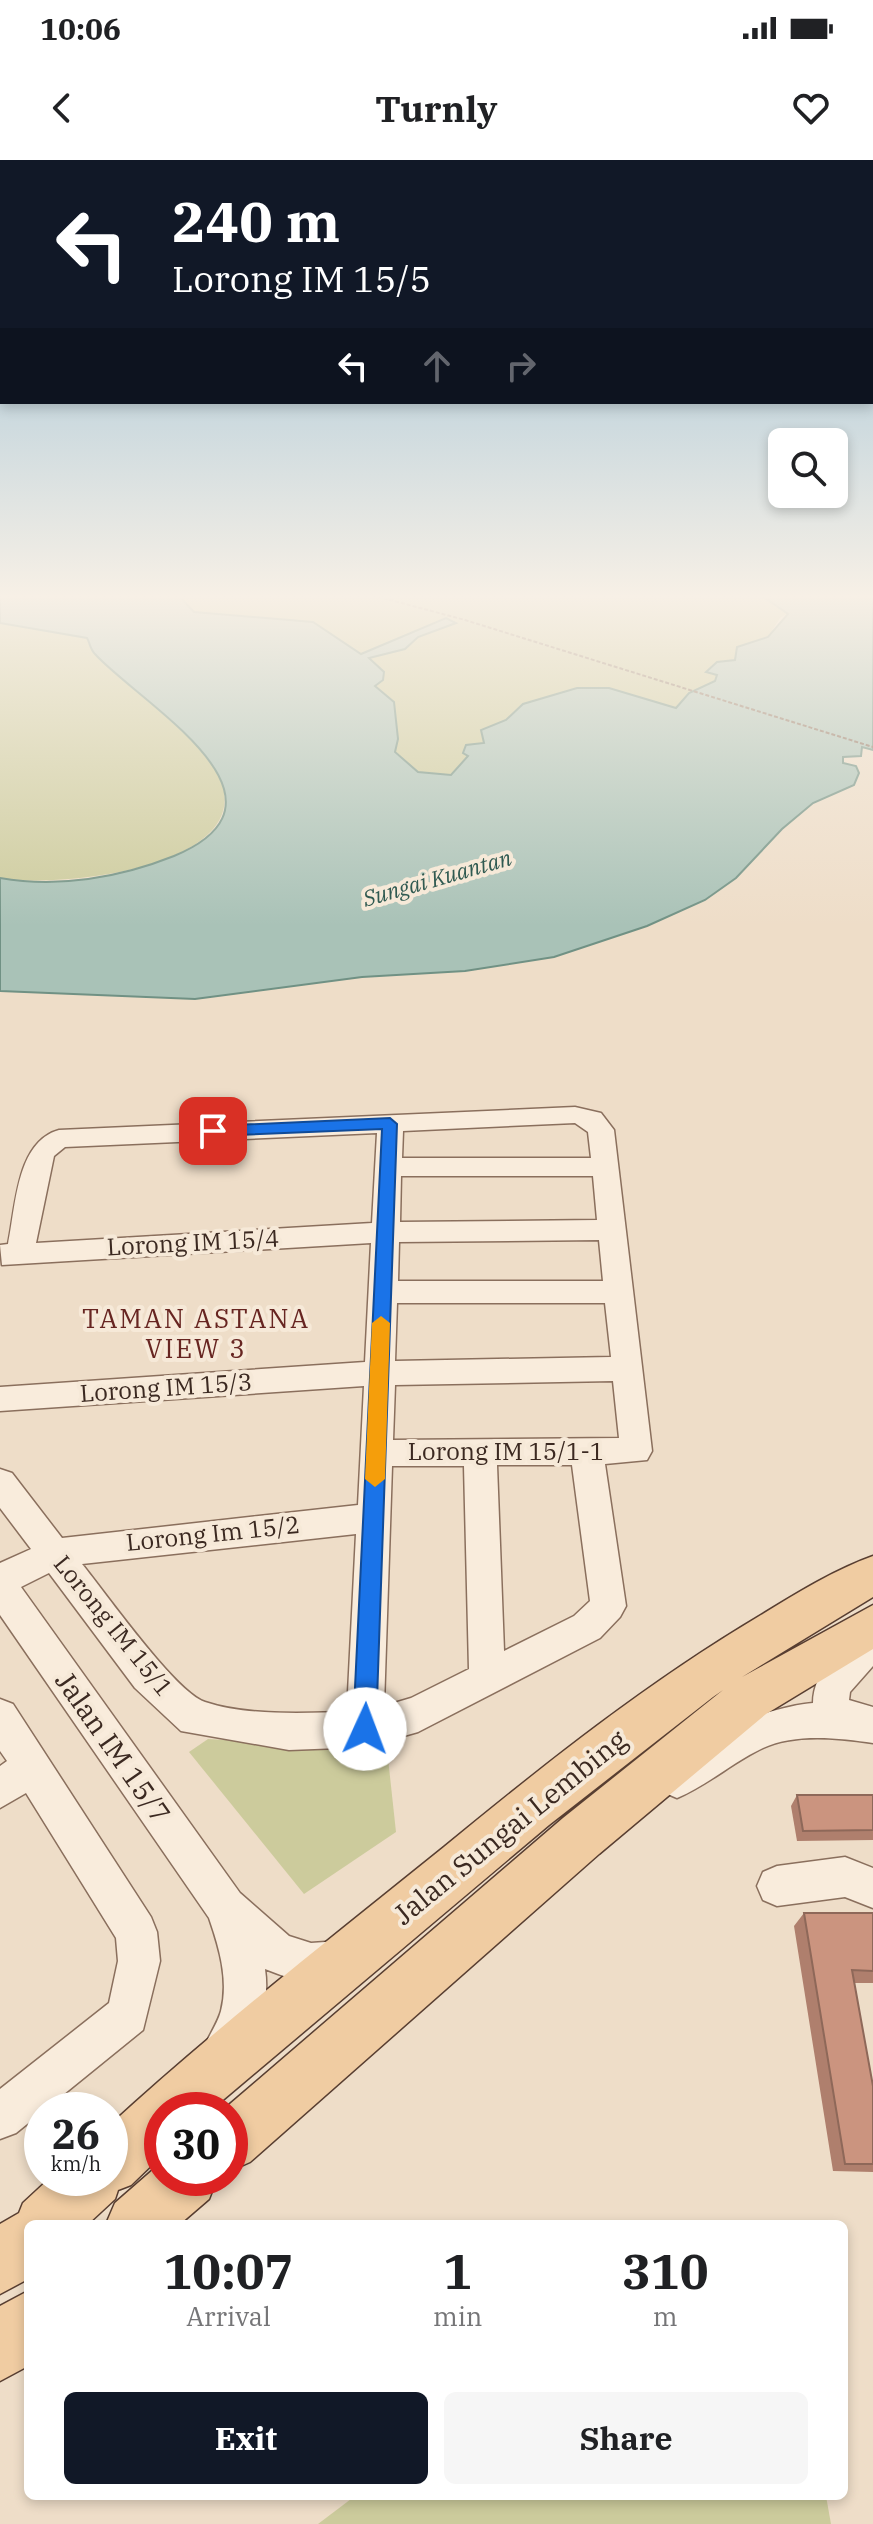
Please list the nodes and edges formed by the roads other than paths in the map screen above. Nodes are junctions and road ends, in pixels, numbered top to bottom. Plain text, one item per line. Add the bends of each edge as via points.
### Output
1 (390, 1124) junction
2 (388, 1167) junction
3 (606, 1167) junction
4 (613, 1230) junction
5 (385, 1232) junction
6 (10, 1254) edge
7 (383, 1292) junction
8 (620, 1292) junction
9 (629, 1369) junction
10 (379, 1373) junction
11 (0, 1399) edge
12 (376, 1453) junction
13 (587, 1453) junction
14 (480, 1454) junction
15 (0, 1483) edge
16 (374, 1518) junction
17 (54, 1554) junction
18 (873, 1575) edge
19 (0, 1580) edge
20 (0, 1586) edge
21 (873, 1625) edge
22 (873, 1642) edge
23 (487, 1679) junction
24 (0, 1717) edge
25 (861, 1723) edge
26 (365, 1729) junction
27 (16, 1778) edge
28 (581, 1836) junction
29 (777, 1886) dead end
30 (873, 1888) edge
31 (226, 1907) junction
32 (346, 1961) junction
33 (207, 2076) junction
34 (189, 2092) edge
35 (0, 2117) edge
36 (248, 2126) edge
37 (144, 2133) edge
38 (128, 2147) edge
39 (74, 2196) edge
40 (168, 2196) edge
41 (48, 2220) edge
42 (141, 2220) edge
43 (24, 2243) edge
44 (0, 2264) edge
45 (24, 2326) edge
46 (0, 2350) edge

1 - 2 street
1 - 3 street via 575,1115 592,1119 601,1130
1 - 6 street via 66,1138 42,1152
2 - 3 street
2 - 5 street
3 - 4 street
4 - 5 street, Lorong IM 15/4
4 - 8 street
5 - 6 street, Lorong IM 15/4
5 - 7 street
7 - 8 street
7 - 10 street
8 - 9 street
9 - 10 street, Lorong IM 15/3
9 - 13 street, Lorong IM 15/1-1 via 636,1451
10 - 11 street, Lorong IM 15/3
10 - 12 street
12 - 14 street, Lorong IM 15/1-1
12 - 16 street
13 - 14 street, Lorong IM 15/1-1
13 - 23 street, Lorong IM 15/1 via 608,1606 587,1627
14 - 23 street
15 - 17 street, Lorong IM 15/1
16 - 17 street, Lorong Im 15/2
16 - 26 street
17 - 19 street, Lorong Im 15/2
17 - 26 street, Lorong IM 15/1 via 148,1676 194,1718 289,1732
18 - 32 main road, Jalan Sungai Lembing via 799,1612 660,1706
20 - 31 street, Jalan IM 15/7
21 - 28 main road, Jalan Sungai Lembing via 749,1698
22 - 25 street via 832,1685 830,1696 834,1708
23 - 26 street, Lorong IM 15/1 via 418,1714
24 - 27 street
25 - 28 street via 786,1724 756,1733
27 - 35 street via 136,1932 139,1961 128,2015
28 - 36 main road, Jalan Sungai Lembing
29 - 30 street via 845,1877
31 - 32 street via 277,1953 321,1965
31 - 33 street via 246,1967 246,1997 238,2029
32 - 33 main road, Jalan Sungai Lembing
33 - 34 main road, Jalan Sungai Lembing
37 - 38 main road
39 - 41 main road
40 - 42 main road
43 - 44 main road
45 - 46 main road

